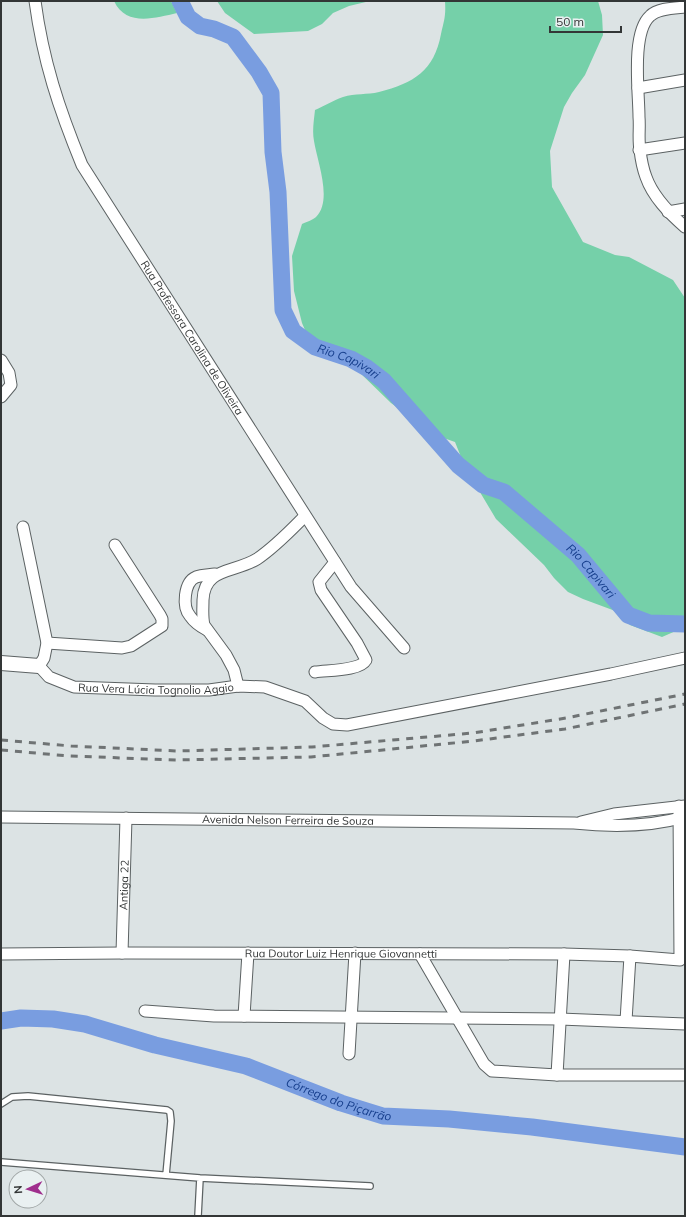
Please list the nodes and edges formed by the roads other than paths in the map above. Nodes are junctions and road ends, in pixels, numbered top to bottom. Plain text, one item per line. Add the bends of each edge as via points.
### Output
1 (35, 1) edge
2 (685, 7) edge
3 (685, 80) edge
4 (638, 88) junction
5 (685, 143) edge
6 (639, 150) junction
7 (685, 209) edge
8 (668, 212) junction
9 (685, 227) edge
10 (1, 360) edge
11 (1, 397) edge
12 (305, 516) junction
13 (23, 527) dead end
14 (115, 545) dead end
15 (335, 562) junction
16 (215, 574) junction
17 (207, 631) junction
18 (47, 643) junction
19 (404, 648) dead end
20 (685, 658) edge
21 (1, 663) edge
22 (39, 666) junction
23 (315, 672) dead end
24 (238, 686) junction
25 (682, 806) edge
26 (1, 817) edge
27 (682, 817) edge
28 (126, 818) junction
29 (574, 823) junction
30 (122, 953) junction
31 (355, 953) junction
32 (1, 954) edge
33 (248, 954) junction
34 (420, 954) junction
35 (564, 954) junction
36 (630, 956) junction
37 (683, 960) edge
38 (145, 1011) dead end
39 (244, 1016) junction
40 (352, 1017) junction
41 (457, 1018) junction
42 (560, 1019) junction
43 (626, 1021) junction
44 (685, 1024) edge
45 (350, 1054) dead end
46 (556, 1075) junction
47 (685, 1075) edge
48 (1, 1104) edge
49 (1, 1162) edge
50 (166, 1175) junction
51 (200, 1178) junction
52 (370, 1186) dead end
53 (198, 1216) edge

1 - 12 street, Rua Professora Carolina de Oliveira via 48,72 63,120 82,165
2 - 4 street via 650,15 642,27 639,42
3 - 4 street
4 - 6 street
5 - 6 street
6 - 8 street via 646,178
7 - 8 street
8 - 9 street
10 - 11 street via 9,373 11,386
12 - 15 street, Rua Professora Carolina de Oliveira
12 - 16 street via 279,542 257,559 241,568
13 - 18 street
14 - 18 street via 162,619 162,626 131,646 122,648
15 - 19 street, Rua Professora Carolina de Oliveira via 350,587
15 - 23 street via 319,582 321,590 366,660 357,667
16 - 17 street, Rua Vera Lúcia Tognolio Aggio via 208,582 204,595 203,619
16 - 17 street via 196,577 190,582 186,594 189,616
17 - 24 street, Rua Vera Lúcia Tognolio Aggio via 226,655 234,670
18 - 22 street via 44,658
20 - 24 street via 347,725 333,724 295,696 265,687
21 - 22 street
22 - 24 street, Rua Vera Lúcia Tognolio Aggio via 49,677 74,687 209,690
25 - 27 street, Rua Doutor Luiz Henrique Giovannetti
25 - 29 street, Avenida Nelson Ferreira de Souza via 614,814
26 - 28 street, Avenida Nelson Ferreira de Souza
27 - 29 street, Avenida Nelson Ferreira de Souza via 647,824
27 - 37 street, Rua Doutor Luiz Henrique Giovannetti
28 - 29 street, Avenida Nelson Ferreira de Souza
28 - 30 street, Antiga 22
30 - 32 street, Rua Doutor Luiz Henrique Giovannetti
30 - 33 street, Rua Doutor Luiz Henrique Giovannetti
31 - 33 street, Rua Doutor Luiz Henrique Giovannetti
31 - 34 street, Rua Doutor Luiz Henrique Giovannetti
31 - 40 street
33 - 39 street
34 - 35 street, Rua Doutor Luiz Henrique Giovannetti
34 - 41 street
35 - 36 street, Rua Doutor Luiz Henrique Giovannetti
35 - 42 street
36 - 37 street, Rua Doutor Luiz Henrique Giovannetti
36 - 43 street
38 - 39 street
39 - 40 street
40 - 41 street
40 - 45 street
41 - 42 street
41 - 46 street via 488,1068 499,1072
42 - 43 street
42 - 46 street
43 - 44 street
46 - 47 street
48 - 50 lane via 12,1097 28,1096 167,1110 172,1121
49 - 50 lane
50 - 51 lane
51 - 52 lane
51 - 53 lane

